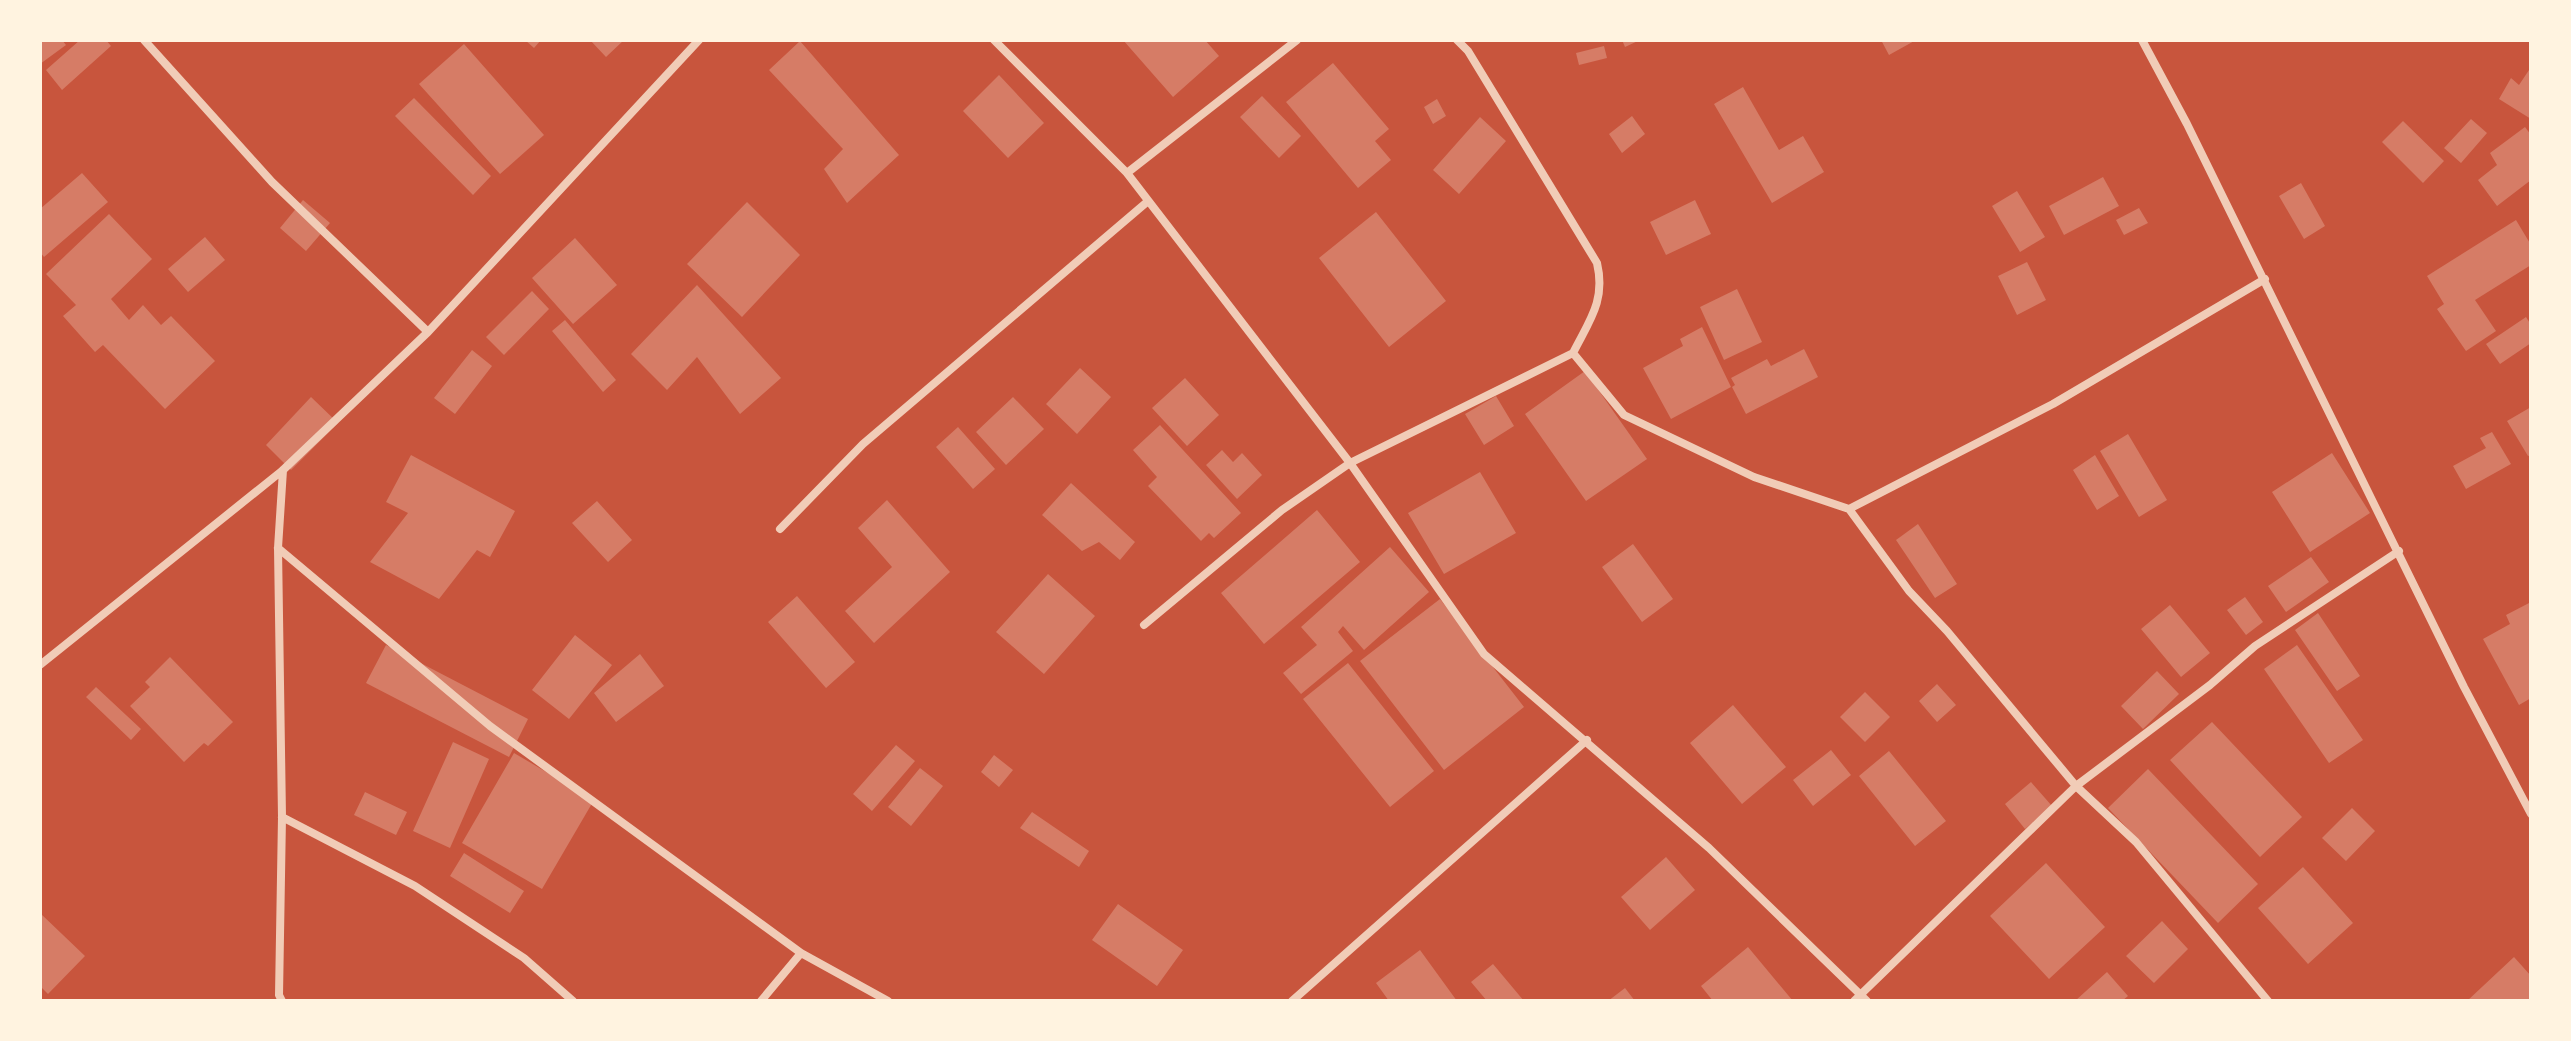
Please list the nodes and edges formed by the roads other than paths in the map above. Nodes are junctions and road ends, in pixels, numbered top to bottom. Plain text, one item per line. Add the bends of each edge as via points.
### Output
1 (144, 40) edge
2 (699, 40) edge
3 (994, 40) edge
4 (1297, 40) edge
5 (1457, 40) edge
6 (2142, 40) edge
7 (1127, 173) junction
8 (1147, 202) junction
9 (2265, 279) junction
10 (428, 332) junction
11 (1573, 353) junction
12 (1350, 463) junction
13 (283, 470) junction
14 (1849, 509) junction
15 (780, 529) dead end
16 (278, 548) junction
17 (2399, 551) junction
18 (1144, 625) dead end
19 (40, 665) edge
20 (1587, 740) junction
21 (2076, 786) junction
22 (2531, 814) edge
23 (282, 817) junction
24 (801, 953) junction
25 (280, 999) edge
26 (1861, 999) edge
27 (573, 1001) edge
28 (761, 1001) edge
29 (888, 1001) edge
30 (1292, 1001) edge
31 (2268, 1001) edge

1 - 10 street via 272,182
2 - 10 street
3 - 7 street
4 - 7 street
5 - 11 street via 1597,263 1602,282 1596,308
6 - 9 street
7 - 8 street
8 - 12 street
8 - 15 street via 863,444
9 - 14 street via 2053,404
9 - 17 street
10 - 13 street
11 - 12 street
11 - 14 street via 1624,415 1754,477
12 - 18 street via 1282,510
12 - 20 street via 1484,654
13 - 16 street
13 - 19 street
14 - 21 street via 1909,591
16 - 23 street
16 - 24 street via 490,726
17 - 21 street via 2255,646
17 - 22 street
20 - 26 street via 1709,848
20 - 30 street
21 - 26 street
21 - 31 street via 2136,842
23 - 25 street
23 - 27 street via 415,886 524,958
24 - 28 street
24 - 29 street

